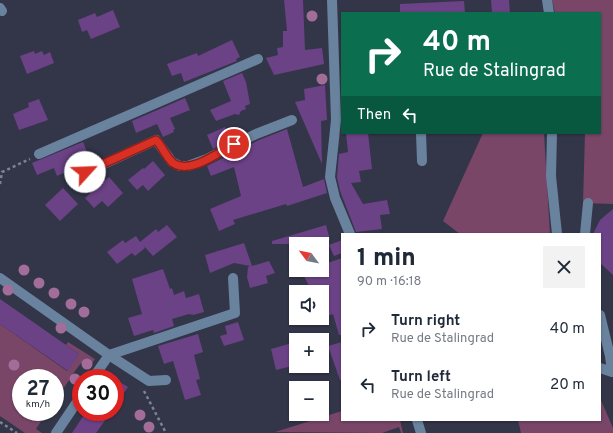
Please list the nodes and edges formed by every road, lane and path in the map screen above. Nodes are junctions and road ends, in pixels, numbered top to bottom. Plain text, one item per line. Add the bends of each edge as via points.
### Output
1 (332, 0) edge
2 (547, 0) edge
3 (549, 12) edge
4 (258, 59) dead end
5 (339, 114) edge
6 (292, 120) dead end
7 (421, 134) edge
8 (552, 134) edge
9 (39, 154) joint
10 (422, 161) dead end
11 (71, 179) dead end
12 (0, 184) edge
13 (588, 203) dead end
14 (350, 233) edge
15 (557, 233) edge
16 (584, 233) edge
17 (0, 278) edge
18 (234, 278) dead end
19 (601, 319) edge
20 (109, 355) junction
21 (601, 368) edge
22 (99, 369) edge
23 (166, 380) dead end
24 (139, 388) dead end
25 (72, 409) edge
26 (417, 421) edge
27 (0, 422) edge
28 (17, 433) edge
29 (56, 433) edge
30 (166, 433) edge
31 (421, 433) edge

1 - 5 street
2 - 3 street
4 - 9 street
5 - 14 street via 330,177 335,198
6 - 11 street via 256,134 207,160 188,166 172,162 156,140
7 - 10 street
8 - 15 street via 551,176
9 - 12 path via 2,172
13 - 16 street
17 - 20 street
18 - 20 street via 235,313
19 - 21 street via 612,372
20 - 22 street
20 - 23 street via 149,381
24 - 30 path via 144,392
25 - 29 street
26 - 31 street
27 - 28 path

